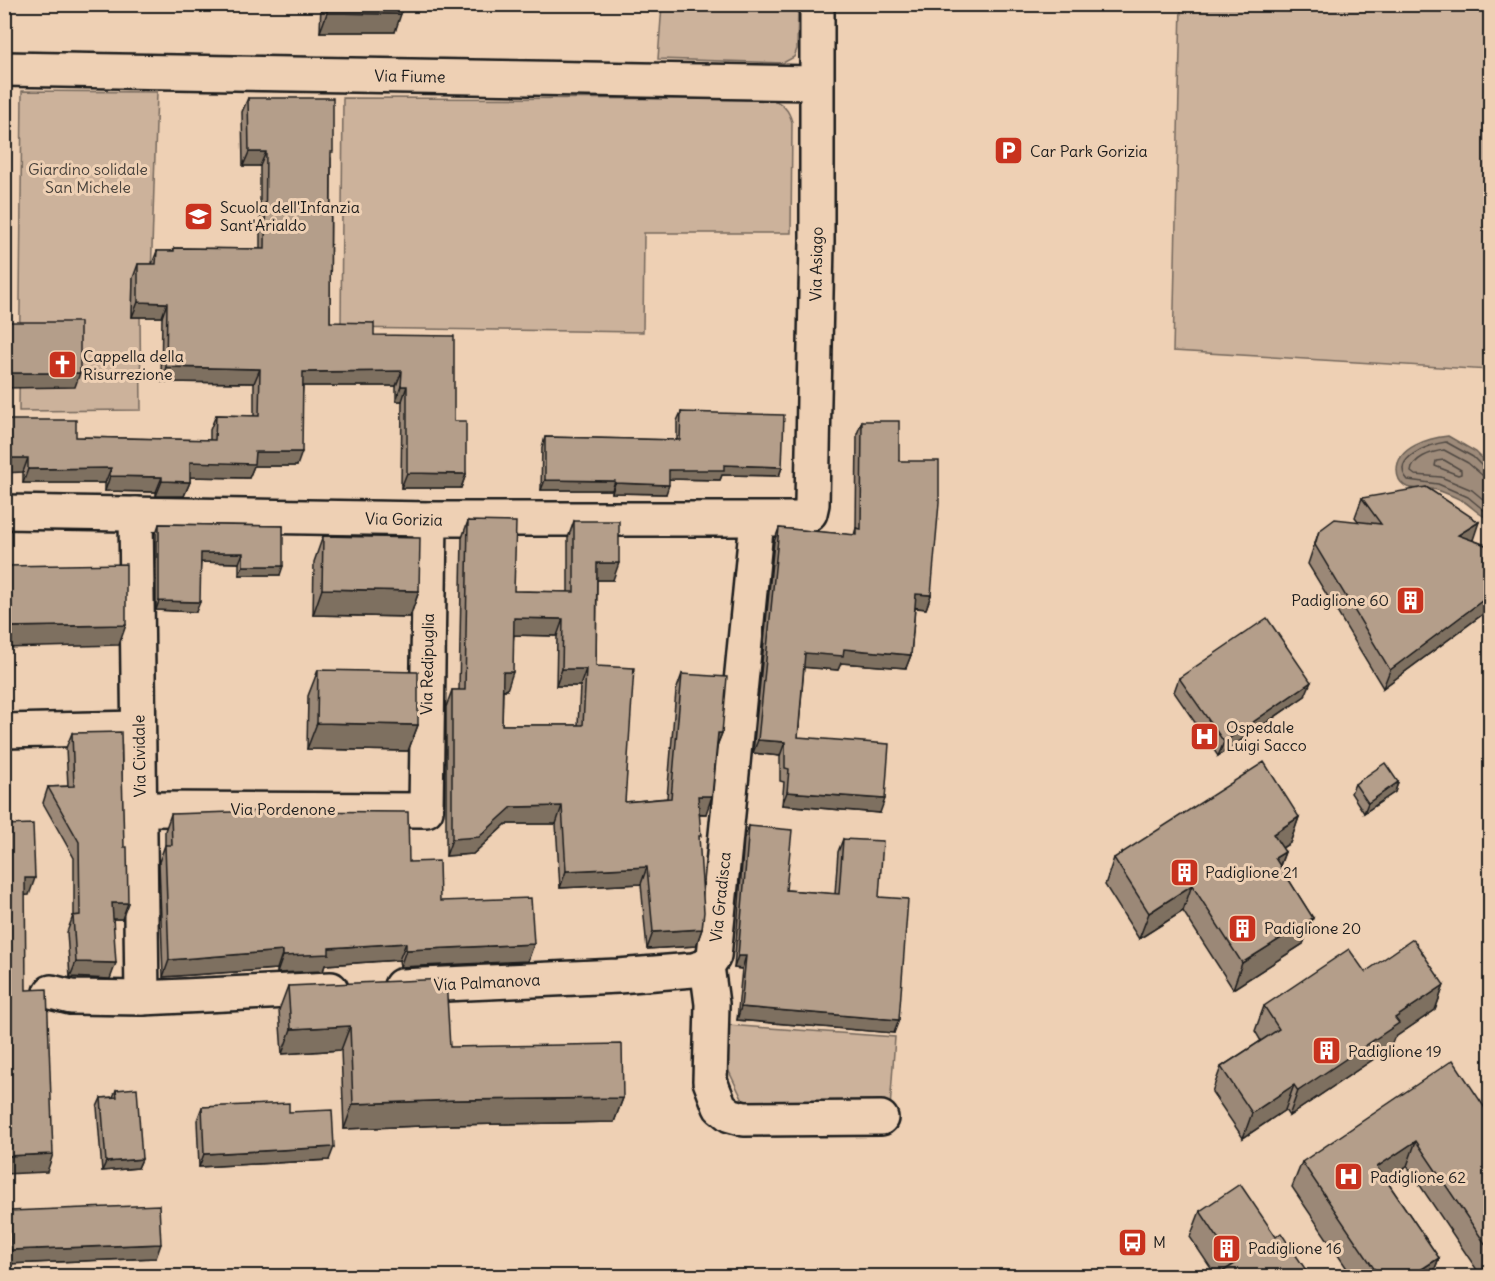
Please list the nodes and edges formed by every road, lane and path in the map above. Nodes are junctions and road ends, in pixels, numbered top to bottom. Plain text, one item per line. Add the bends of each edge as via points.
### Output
1 (817, 4) edge
2 (4, 69) edge
3 (816, 83) junction
4 (4, 512) edge
5 (136, 514) junction
6 (430, 519) junction
7 (802, 519) joint
8 (757, 520) junction
9 (138, 728) junction
10 (4, 731) edge
11 (140, 809) junction
12 (426, 810) joint
13 (707, 966) junction
14 (51, 992) dead end
15 (142, 998) junction
16 (881, 1118) dead end

1 - 3 street, Via Asiago
2 - 3 street, Via Fiume
3 - 7 street, Via Asiago via 812,504 810,513
4 - 5 street, Via Gorizia
5 - 6 street, Via Gorizia
5 - 9 street, Via Cividale
6 - 8 street, Via Gorizia
6 - 12 street, Via Redipuglia
7 - 8 street, Via Gorizia
8 - 13 street, Via Gradisca via 714,956
9 - 10 street
9 - 11 street, Via Cividale
11 - 12 street, Via Pordenone
11 - 15 street, Via Cividale
13 - 15 street, Via Palmanova via 618,976
13 - 16 street, Via Gradisca via 712,1004 710,1081 720,1107 744,1119
14 - 15 street, Via Palmanova via 83,998

